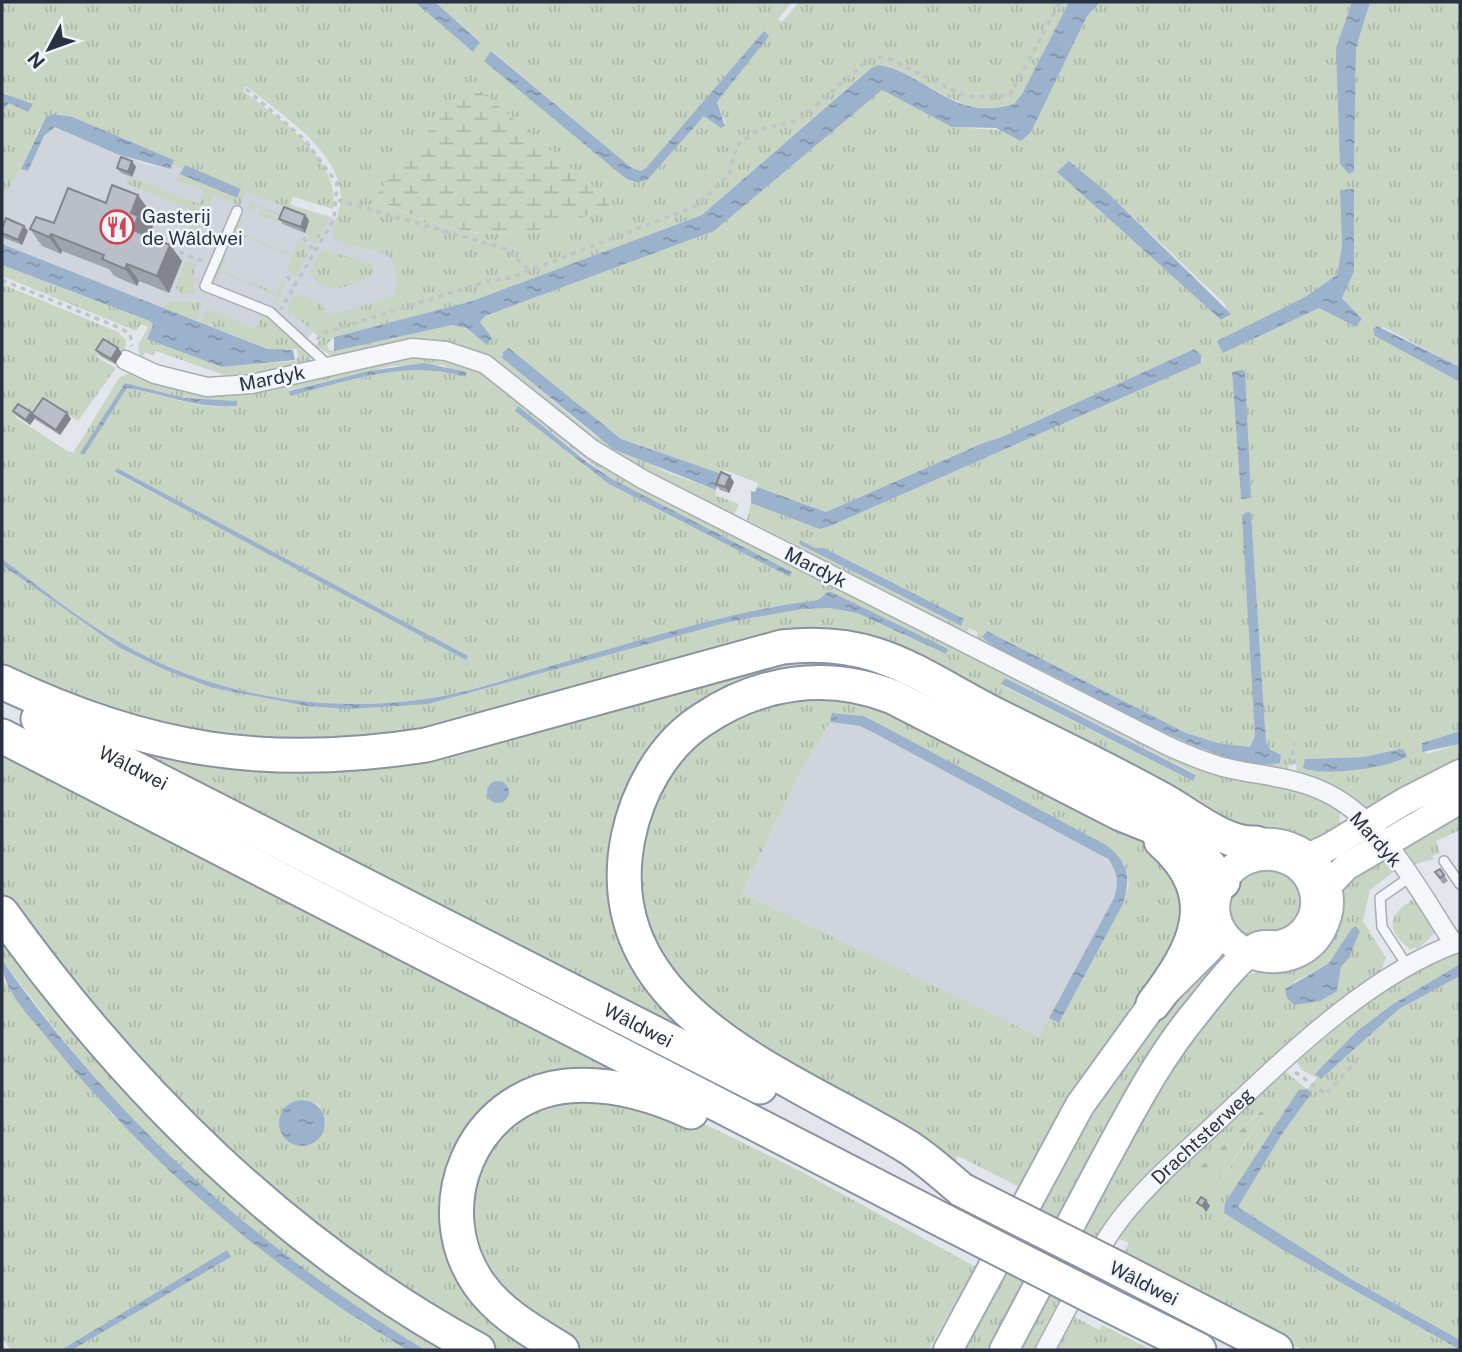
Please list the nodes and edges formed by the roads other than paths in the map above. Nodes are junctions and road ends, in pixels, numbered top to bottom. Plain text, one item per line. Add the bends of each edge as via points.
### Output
1 (237, 211) dead end
2 (125, 360) road end
3 (329, 366) junction
4 (2, 682) edge
5 (2, 701) edge
6 (2, 736) edge
7 (1460, 773) edge
8 (1460, 800) edge
9 (1121, 814) junction
10 (1367, 823) junction
11 (1385, 843) junction
12 (1254, 850) junction
13 (1301, 860) junction
14 (1444, 861) dead end
15 (1410, 877) junction
16 (1223, 882) junction
17 (1460, 884) edge
18 (1327, 887) junction
19 (2, 913) edge
20 (1221, 931) junction
21 (1457, 943) edge
22 (1248, 955) junction
23 (1408, 968) junction
24 (1153, 1004) junction
25 (818, 1156) junction
26 (962, 1190) junction
27 (478, 1350) edge
28 (562, 1350) edge
29 (948, 1350) edge
30 (1004, 1350) edge
31 (1045, 1350) edge
32 (1199, 1350) edge
33 (1276, 1350) edge

1 - 3 lane via 205,286 276,316
2 - 3 street, Mardyk via 164,377 207,387 252,384
3 - 10 street, Mardyk via 412,348 446,351 485,364 592,449 644,480 1168,746 1225,768 1318,789
4 - 12 highway via 88,719 176,744 278,757 323,756 426,745 782,648 841,646 865,650 941,682 1153,794 1207,827 1223,848 1241,857
5 - 26 highway, Wâldwei
6 - 25 highway, Wâldwei
7 - 10 main road
8 - 11 main road
9 - 16 highway via 1190,846
9 - 24 highway via 1172,851 1188,871 1195,892 1195,938 1180,970
9 - 26 highway via 893,697 848,684 806,682 750,693 695,725 673,746 640,795 626,849 627,898 642,950 670,994 696,1021 731,1045 911,1148
10 - 11 street, Mardyk
10 - 13 main road
11 - 15 street, Mardyk
11 - 18 main road via 1346,867
12 - 13 main road
12 - 16 main road
13 - 18 main road via 1322,873
13 - 22 main road via 1312,886 1315,909 1310,923 1292,940 1261,945
14 - 17 lane
15 - 21 street, Mardyk
15 - 23 lane via 1380,898 1382,927
16 - 20 main road via 1216,901
18 - 22 main road via 1328,913 1310,944 1282,958
19 - 27 highway via 132,1077 210,1154 326,1250 425,1320
20 - 22 main road
20 - 24 main road
21 - 23 street, Drachtsterweg
22 - 30 main road via 1195,1014 1149,1079
23 - 31 street, Drachtsterweg via 1337,1013 1141,1194 1113,1230
24 - 29 main road via 1080,1105
25 - 28 highway via 764,1144 687,1110 617,1087 547,1090 505,1111 476,1142 460,1173 455,1201 459,1242 471,1272 491,1299
25 - 32 highway, Wâldwei, bridge
26 - 33 highway, Wâldwei, bridge

